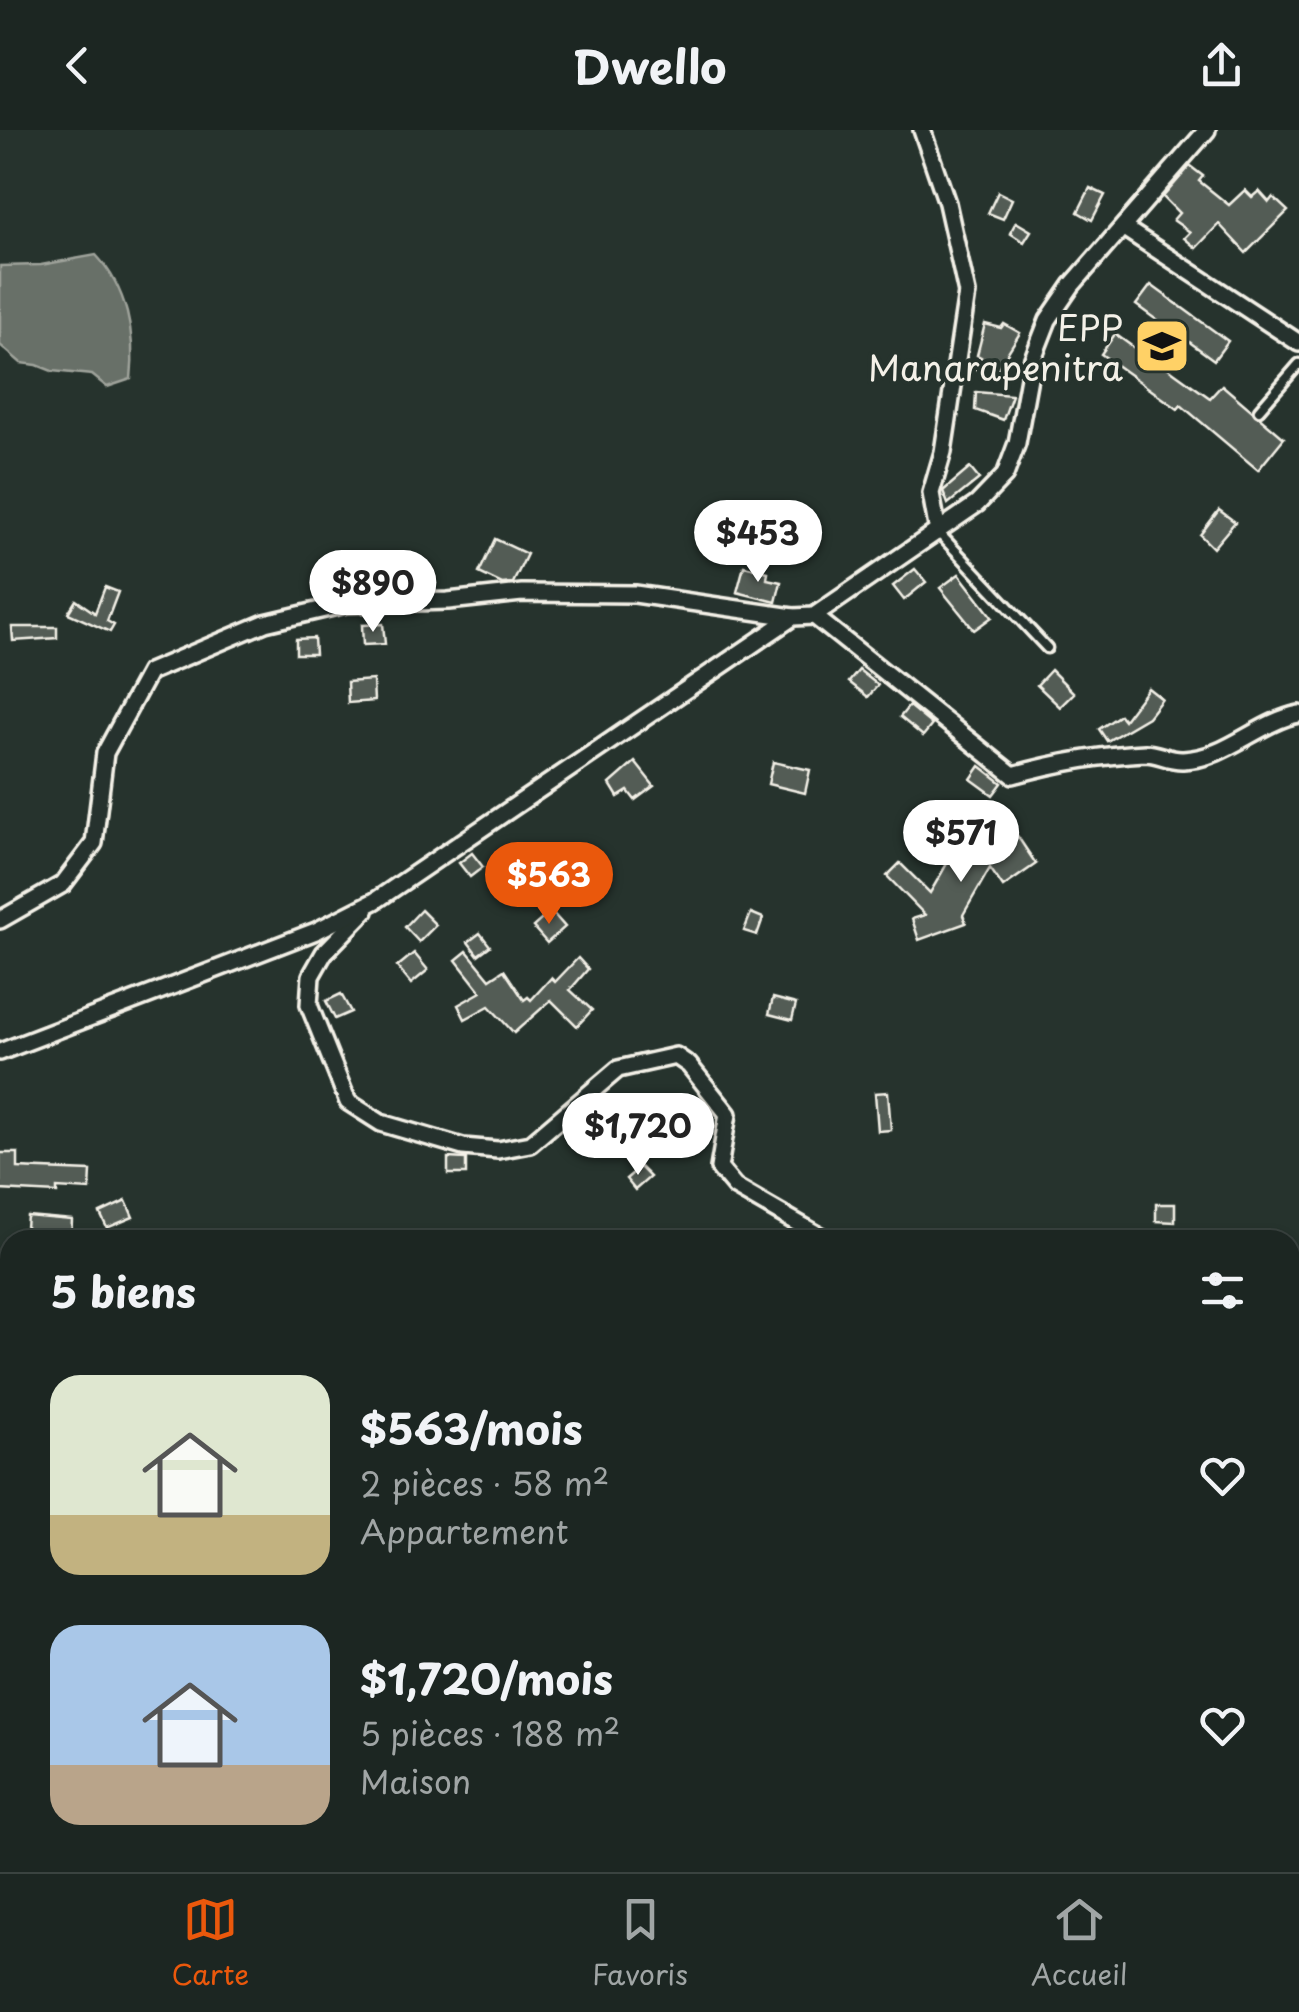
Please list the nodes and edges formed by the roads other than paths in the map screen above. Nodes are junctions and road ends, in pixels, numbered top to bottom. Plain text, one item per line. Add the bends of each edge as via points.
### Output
1 (922, 130) edge
2 (1207, 130) edge
3 (1124, 228) junction
4 (1299, 344) edge
5 (1299, 364) edge
6 (1259, 410) dead end
7 (938, 532) junction
8 (814, 616) junction
9 (793, 617) junction
10 (1048, 648) dead end
11 (1299, 714) edge
12 (375, 901) junction
13 (0, 920) edge
14 (0, 1052) edge
15 (810, 1230) edge

1 - 7 street via 968,293 931,492
2 - 3 street
3 - 4 street
3 - 7 street via 1048,320 1005,475
5 - 6 lane
7 - 8 street
7 - 10 lane
8 - 9 street
8 - 11 street via 1013,776 1078,760 1150,753 1181,761 1215,754 1278,718
9 - 12 street
9 - 13 street via 635,594 522,593 346,604 264,623 149,672 105,753 94,843 62,884
12 - 14 street via 316,931
12 - 15 street via 324,952 311,976 309,1005 348,1102 381,1123 498,1150 530,1144 618,1069 676,1056 728,1114 719,1168 735,1187

